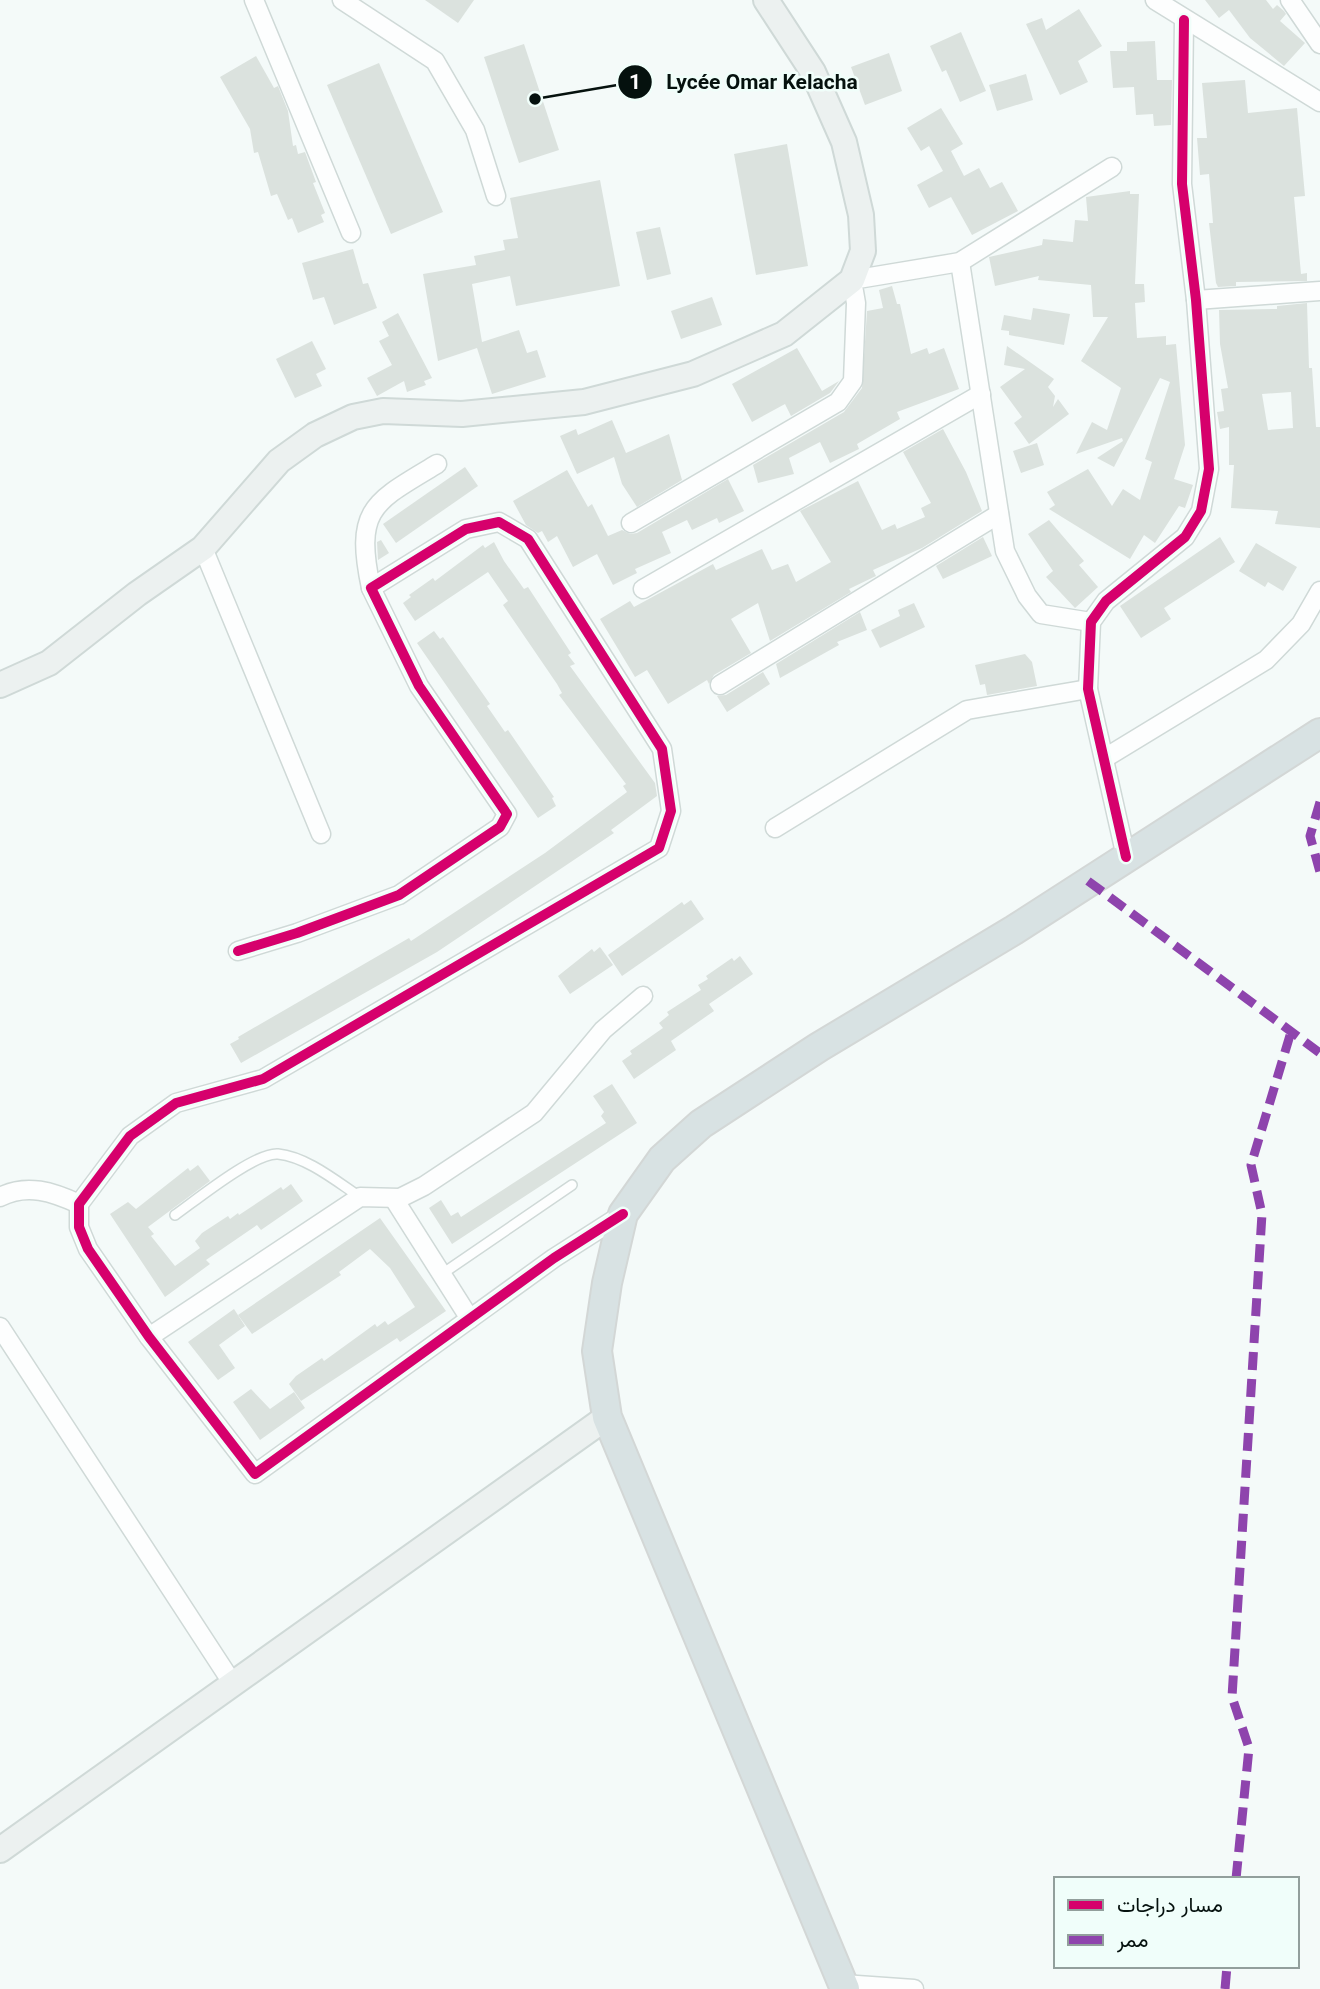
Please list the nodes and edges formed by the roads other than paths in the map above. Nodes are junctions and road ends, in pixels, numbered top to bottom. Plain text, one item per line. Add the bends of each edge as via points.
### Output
1 (254, 0) edge
2 (342, 0) edge
3 (766, 0) edge
4 (1154, 0) edge
5 (1290, 0) edge
6 (1184, 20) junction
7 (1320, 44) edge
8 (1320, 102) edge
9 (1112, 167) dead end
10 (496, 196) dead end
11 (351, 233) dead end
12 (960, 262) junction
13 (852, 280) junction
14 (1320, 291) edge
15 (1196, 300) junction
16 (981, 394) junction
17 (437, 464) dead end
18 (999, 514) junction
19 (631, 523) dead end
20 (203, 548) junction
21 (371, 588) junction
22 (643, 589) dead end
23 (1320, 591) edge
24 (1091, 622) junction
25 (0, 685) edge
26 (720, 685) dead end
27 (1088, 689) junction
28 (1320, 733) edge
29 (1105, 758) junction
30 (775, 828) dead end
31 (321, 834) dead end
32 (1126, 857) junction
33 (238, 951) dead end
34 (643, 996) dead end
35 (572, 1185) dead end
36 (2, 1194) edge
37 (360, 1197) junction
38 (394, 1199) junction
39 (79, 1203) junction
40 (623, 1214) junction
41 (175, 1215) dead end
42 (442, 1274) junction
43 (470, 1319) junction
44 (0, 1327) edge
45 (149, 1337) junction
46 (607, 1417) junction
47 (233, 1684) junction
48 (0, 1850) edge
49 (844, 1987) edge
50 (914, 1989) edge

1 - 11 street
2 - 10 street via 435,61 475,130
3 - 13 main road via 813,72 844,142 863,239
4 - 6 street
5 - 7 street
6 - 8 street
6 - 15 street via 1182,184
9 - 12 street
12 - 13 street
12 - 16 street
13 - 19 street via 856,303 853,382 838,402
13 - 20 main road via 784,334 693,374 584,402 462,414 383,411 353,417 315,435 279,461
14 - 15 street
15 - 24 street via 1209,469 1200,511 1185,537 1106,601
16 - 18 street
16 - 22 street
17 - 21 street via 381,498 365,525
18 - 24 street via 1005,551 1041,614
18 - 26 street
20 - 25 main road via 49,663
20 - 31 street
21 - 33 street via 419,686 507,814 500,827 399,895
21 - 39 street via 466,529 499,522 528,539 662,748 671,811 659,848 263,1079 176,1103 130,1136
23 - 29 street via 1301,624 1266,660
24 - 27 street
27 - 29 street
27 - 30 street via 967,710
28 - 32 main road
29 - 32 street
32 - 40 main road via 701,1124 662,1159
34 - 38 street via 603,1030 534,1113 424,1186
35 - 42 lane
36 - 39 street via 31,1189 54,1192
37 - 38 street
37 - 41 lane via 312,1166 276,1154 247,1164
37 - 45 street
38 - 42 street
39 - 45 street via 79,1227 88,1248
40 - 43 street
40 - 46 main road via 597,1351
42 - 43 street
43 - 45 street via 255,1474
44 - 47 street
46 - 47 main road
46 - 49 main road
47 - 48 main road
49 - 50 street

